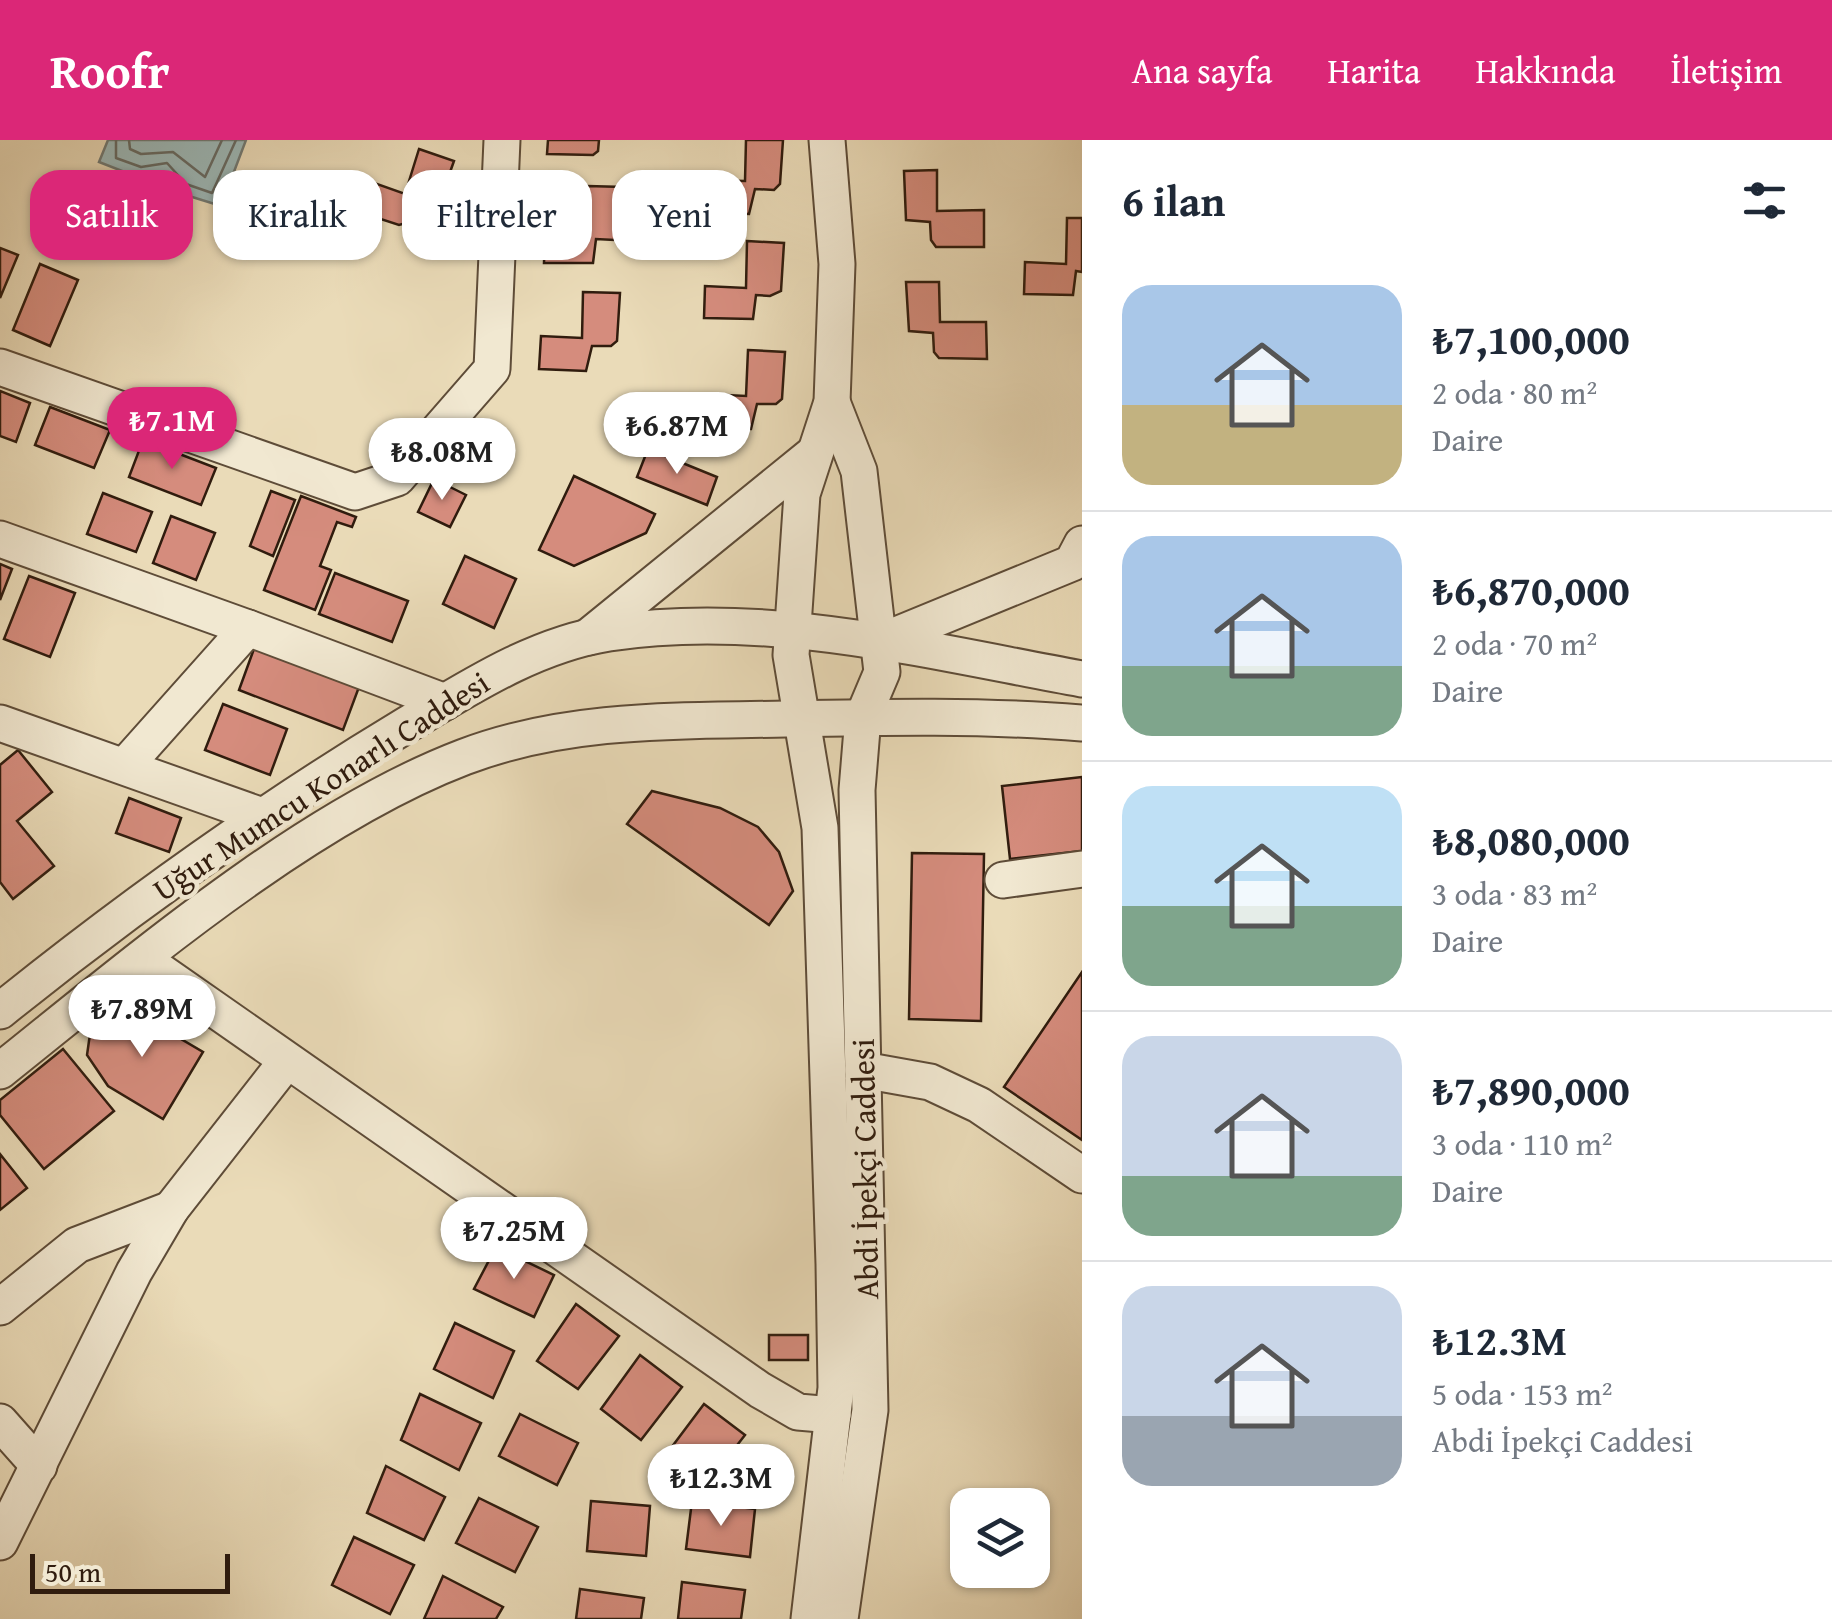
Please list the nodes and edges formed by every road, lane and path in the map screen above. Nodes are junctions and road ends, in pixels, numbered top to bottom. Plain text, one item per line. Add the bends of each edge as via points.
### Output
1 (502, 140) edge
2 (827, 140) edge
3 (0, 367) edge
4 (832, 402) junction
5 (812, 454) junction
6 (0, 539) edge
7 (1082, 544) edge
8 (248, 628) junction
9 (793, 630) junction
10 (586, 638) junction
11 (876, 643) junction
12 (1082, 679) edge
13 (445, 702) junction
14 (862, 717) junction
15 (804, 718) junction
16 (1082, 723) edge
17 (0, 724) edge
18 (125, 766) junction
19 (265, 817) junction
20 (1082, 869) edge
21 (1004, 880) dead end
22 (144, 960) junction
23 (0, 1011) edge
24 (286, 1062) junction
25 (864, 1070) junction
26 (0, 1071) edge
27 (1082, 1176) edge
28 (172, 1209) junction
29 (0, 1307) edge
30 (833, 1415) junction
31 (0, 1422) edge
32 (39, 1466) junction
33 (0, 1542) edge
34 (810, 1619) edge
35 (840, 1619) edge

1 - 3 street via 492,369 397,478 354,492
2 - 4 street via 837,264
4 - 5 street, Abdi İpekçi Caddesi
4 - 11 street, Abdi İpekçi Caddesi via 859,470
5 - 9 street, Abdi İpekçi Caddesi via 802,494
5 - 10 street
6 - 8 street
7 - 11 street via 1072,563
8 - 13 street
8 - 18 street
9 - 10 street, Uğur Mumcu Konarlı Caddesi via 650,630
9 - 11 street, Uğur Mumcu Konarlı Caddesi
9 - 15 street, Abdi İpekçi Caddesi via 794,683
10 - 13 street, Uğur Mumcu Konarlı Caddesi via 502,670
11 - 12 street, Uğur Mumcu Konarlı Caddesi
11 - 14 street, Abdi İpekçi Caddesi via 882,672
13 - 19 street, Uğur Mumcu Konarlı Caddesi
14 - 15 street, Uğur Mumcu Konarlı Caddesi
14 - 16 street, Uğur Mumcu Konarlı Caddesi
14 - 25 street, Abdi İpekçi Caddesi via 857,790
15 - 22 street, Uğur Mumcu Konarlı Caddesi via 560,730 463,757 334,823
15 - 30 street, Abdi İpekçi Caddesi via 820,828
17 - 18 street
18 - 19 street
19 - 23 street, Uğur Mumcu Konarlı Caddesi
20 - 21 street
22 - 24 street
22 - 26 street, Uğur Mumcu Konarlı Caddesi
24 - 28 street
24 - 30 street via 760,1390 798,1412
25 - 27 street via 930,1082 979,1105
25 - 35 street, Abdi İpekçi Caddesi via 870,1410
28 - 29 street via 76,1245
28 - 32 street
30 - 34 street, Abdi İpekçi Caddesi
31 - 32 street
32 - 33 street

